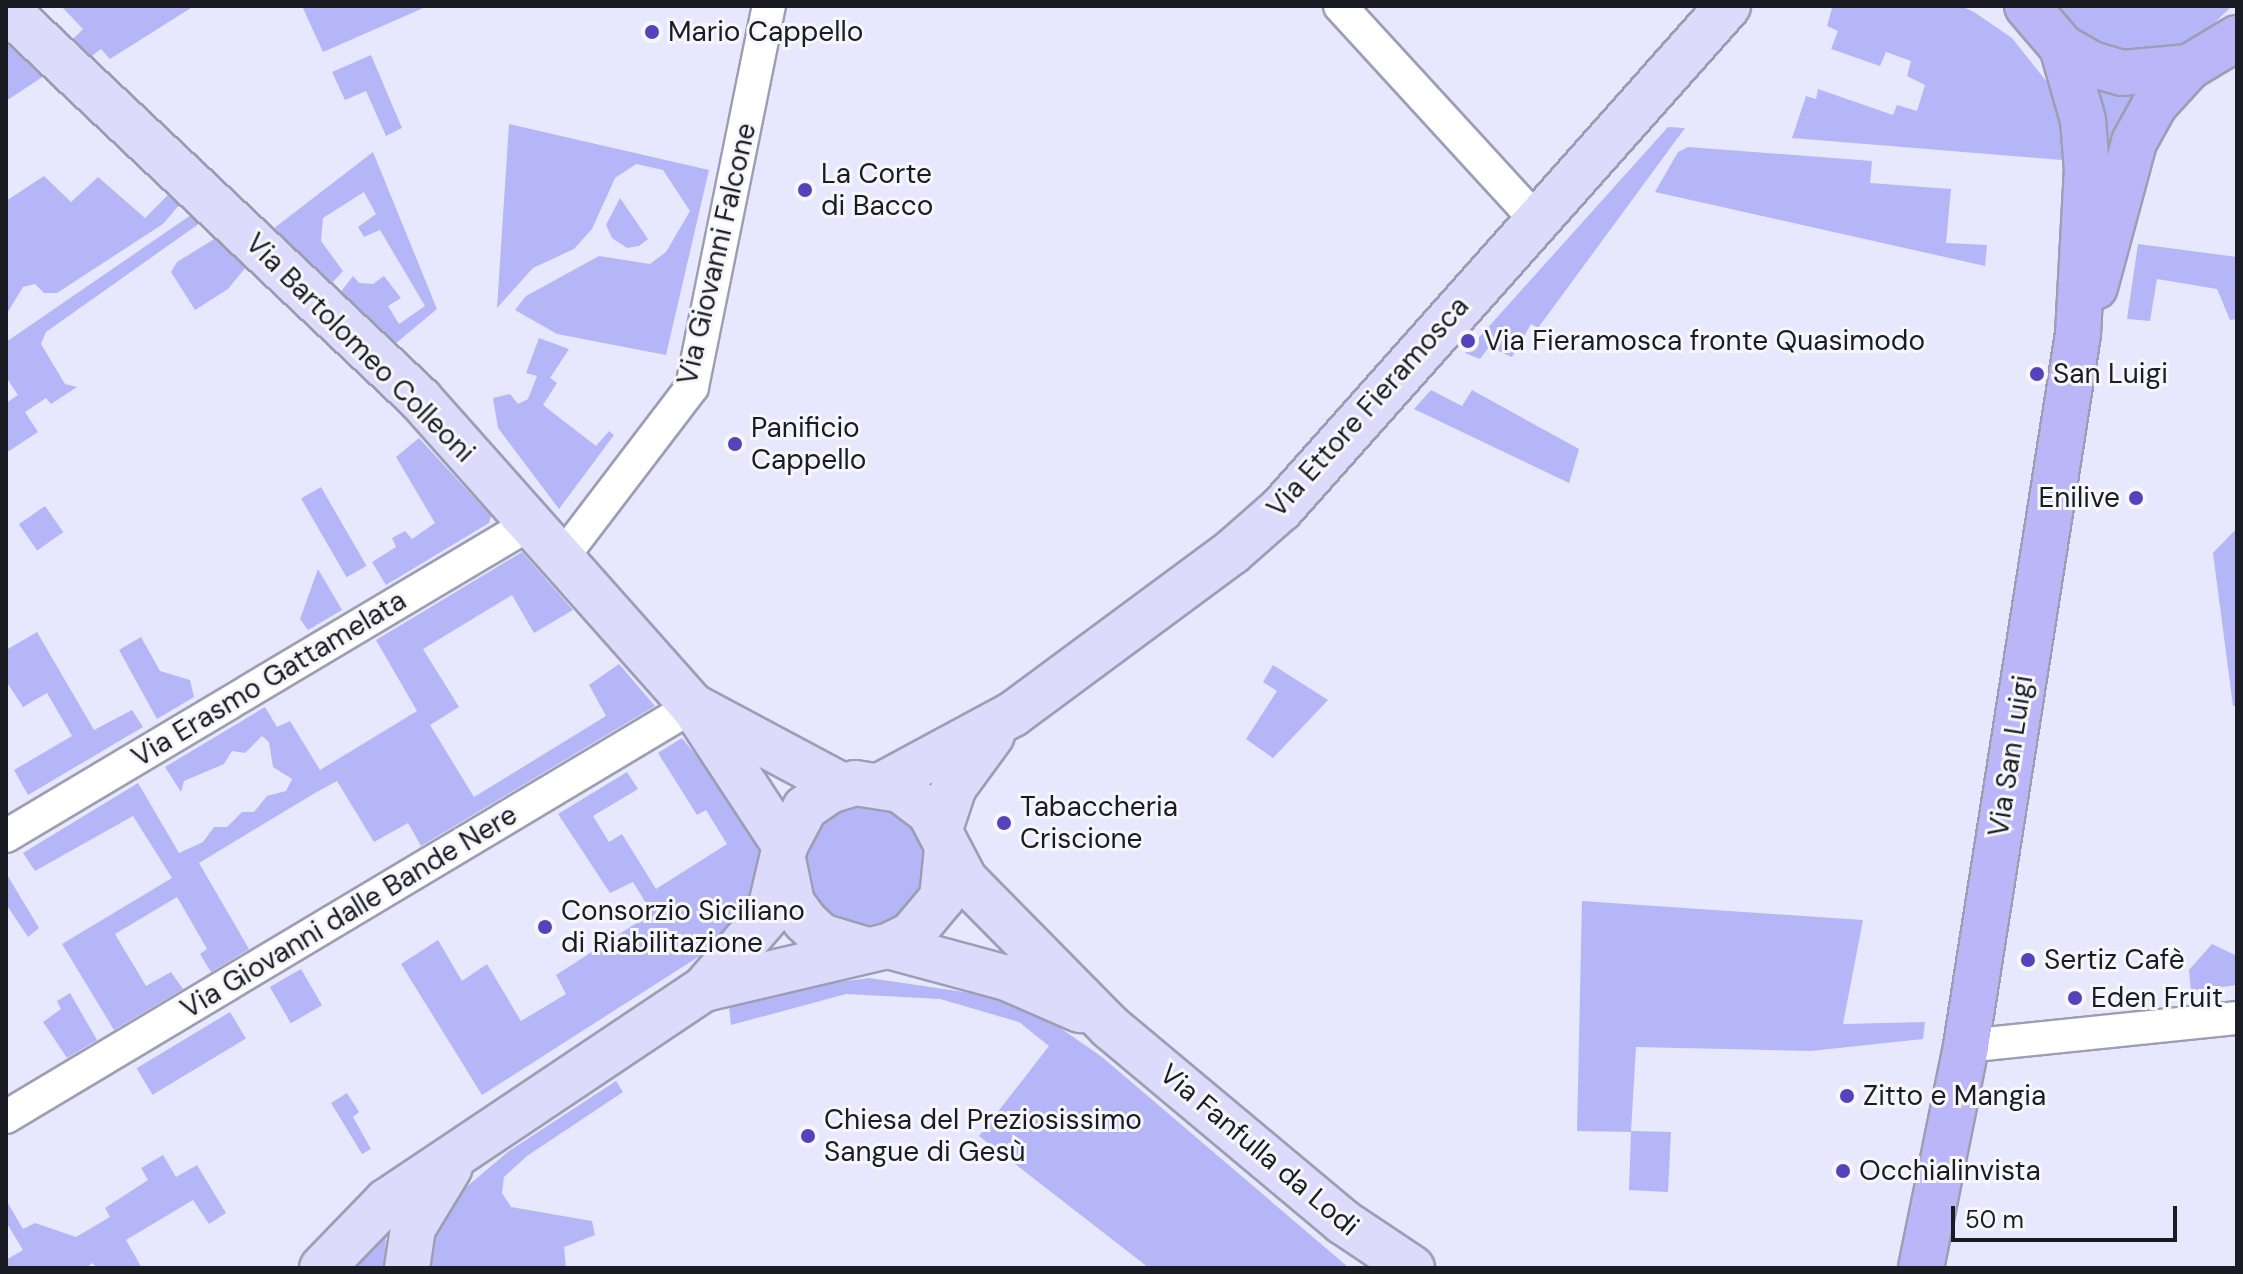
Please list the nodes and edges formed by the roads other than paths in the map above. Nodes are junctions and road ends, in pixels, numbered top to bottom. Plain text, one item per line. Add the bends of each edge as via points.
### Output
1 (769, 6) edge
2 (1340, 6) edge
3 (1728, 6) edge
4 (1753, 6) edge
5 (6, 9) edge
6 (2033, 20) edge
7 (2217, 55) edge
8 (1685, 57) junction
9 (1535, 219) junction
10 (2078, 334) junction
11 (531, 523) junction
12 (561, 559) junction
13 (693, 706) junction
14 (1013, 714) junction
15 (862, 785) junction
16 (6, 836) edge
17 (944, 839) junction
18 (784, 853) junction
19 (876, 947) junction
20 (704, 989) junction
21 (2237, 1018) edge
22 (1110, 1027) junction
23 (1966, 1046) junction
24 (6, 1117) edge
25 (468, 1143) junction
26 (1943, 1177) junction
27 (322, 1268) edge
28 (407, 1268) edge
29 (1412, 1268) edge
30 (1921, 1268) edge
31 (1950, 1268) edge

1 - 12 street, Via Giovanni Falcone via 692,387
2 - 9 street
3 - 8 main road
4 - 8 main road
5 - 11 main road, Via Bartolomeo Colleoni via 420,399
6 - 7 main road via 2091,64 2123,73 2157,74
6 - 10 main road via 2083,120 2087,170
7 - 10 main road via 2155,104 2134,142 2110,246
8 - 9 main road, Via Ettore Fieramosca
9 - 14 main road, Via Ettore Fieramosca via 1281,509 1232,552
10 - 23 main road, Via San Luigi
11 - 12 main road, Via Bartolomeo Colleoni
11 - 16 street, Via Erasmo Gattamelata
12 - 13 main road, Via Bartolomeo Colleoni
13 - 15 main road
13 - 18 main road
13 - 24 street, Via Giovanni dalle Bande Nere
14 - 15 main road
14 - 17 main road via 974,754 954,787
15 - 17 main road via 917,800
15 - 18 main road via 805,808
17 - 19 main road via 948,874 929,919
17 - 22 main road via 965,880
18 - 19 main road via 792,903 805,921 832,940
18 - 20 main road via 769,914
19 - 20 main road
19 - 22 main road via 1007,978
20 - 25 main road
21 - 23 street
22 - 29 main road, Via Fanfulla da Lodi via 1343,1222
23 - 26 main road, Via San Luigi
25 - 27 main road via 387,1201
25 - 28 main road via 427,1197 413,1228
26 - 30 main road, Via San Luigi
26 - 31 main road, Via San Luigi

